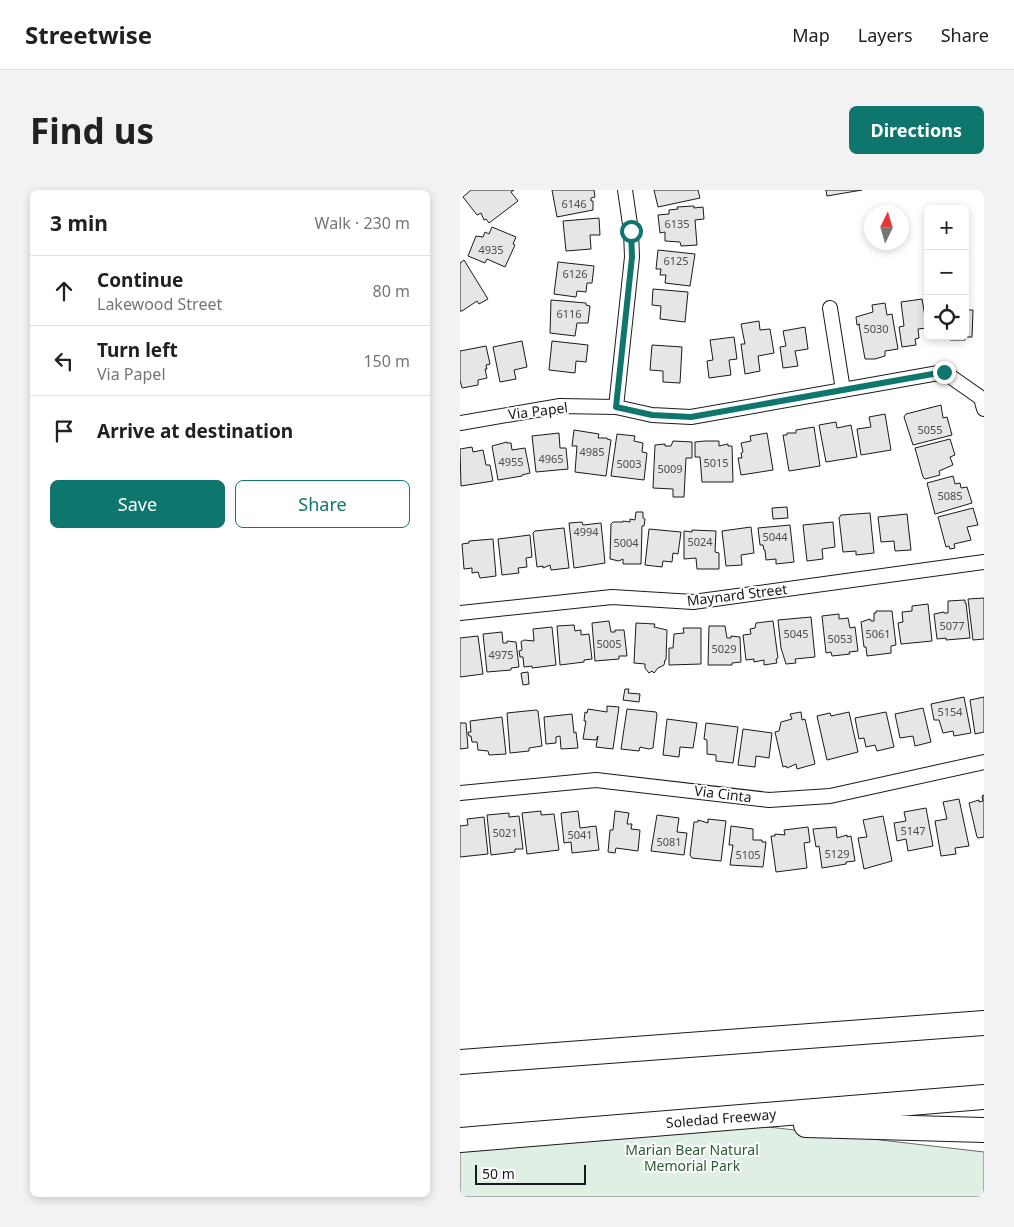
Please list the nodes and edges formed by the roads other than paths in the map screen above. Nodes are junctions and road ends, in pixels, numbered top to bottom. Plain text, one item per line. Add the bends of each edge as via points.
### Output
1 (625, 190) edge
2 (830, 308) dead end
3 (843, 390) junction
4 (616, 407) junction
5 (984, 409) edge
6 (460, 423) edge
7 (984, 562) edge
8 (460, 613) edge
9 (984, 762) edge
10 (460, 793) edge
11 (984, 1008) edge
12 (984, 1023) edge
13 (719, 1042) junction
14 (460, 1062) edge
15 (984, 1097) edge
16 (686, 1122) junction
17 (984, 1130) edge
18 (460, 1140) edge

1 - 4 street via 632,257
2 - 3 street
3 - 4 street, Via Papel via 691,417 652,415
3 - 5 street, Via Papel via 944,372 981,398
4 - 6 street, Via Papel via 560,406
7 - 8 street, Maynard Street via 692,602 612,597
9 - 10 street, Via Cinta via 830,796 769,800 596,780
11 - 13 highway
12 - 13 highway
13 - 14 highway
15 - 16 highway, Soledad Freeway
16 - 17 highway
16 - 18 highway, Soledad Freeway

